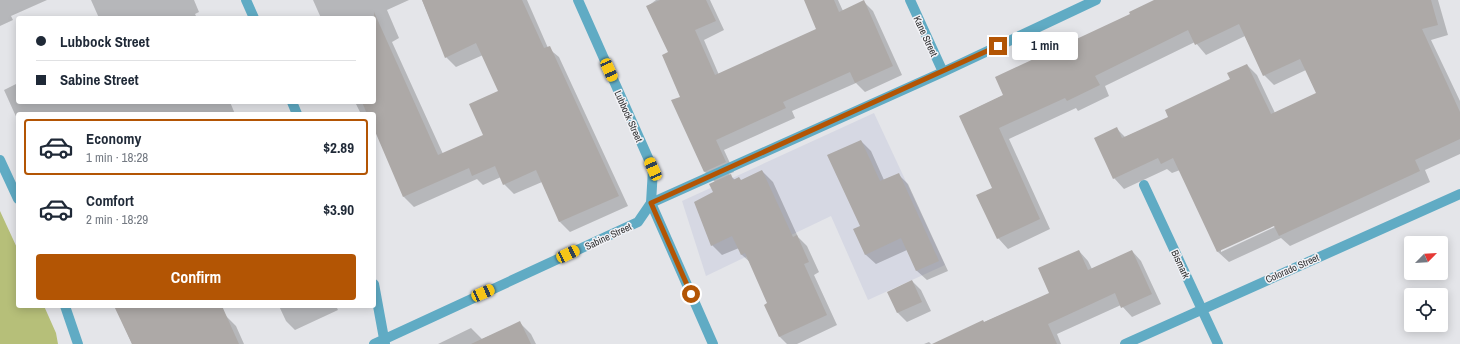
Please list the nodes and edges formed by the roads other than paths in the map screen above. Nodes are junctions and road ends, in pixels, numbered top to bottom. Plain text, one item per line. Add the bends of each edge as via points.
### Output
1 (246, 0) edge
2 (578, 0) edge
3 (910, 0) edge
4 (1096, 0) edge
5 (253, 16) edge
6 (943, 72) junction
7 (0, 160) edge
8 (1144, 185) dead end
9 (1460, 194) edge
10 (16, 195) edge
11 (651, 203) junction
12 (376, 295) edge
13 (66, 308) edge
14 (1202, 308) junction
15 (384, 341) edge
16 (78, 344) edge
17 (374, 344) edge
18 (713, 344) edge
19 (1125, 344) edge
20 (1218, 344) edge

1 - 5 street
2 - 11 street, Lubbock Street via 653,169
3 - 6 street, Kane Street
4 - 6 street
6 - 11 street
7 - 10 street
8 - 14 street, Bismark
9 - 14 street, Colorado Street
11 - 15 street, Sabine Street via 638,222
11 - 18 street, Lubbock Street
12 - 15 street
13 - 16 street
14 - 19 street, Colorado Street
14 - 20 street, Bismark
15 - 17 street, Sabine Street

